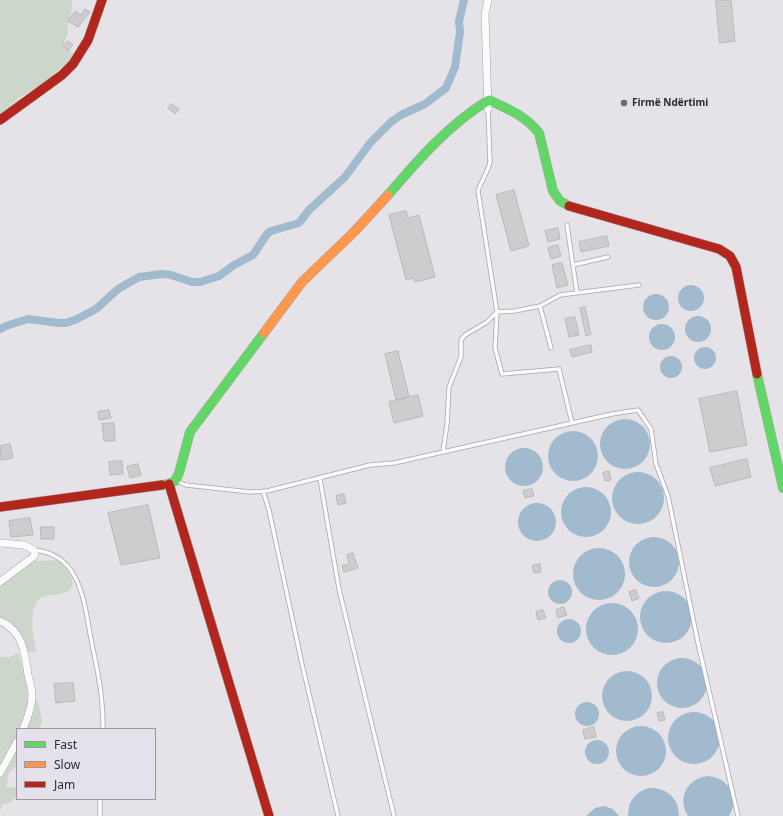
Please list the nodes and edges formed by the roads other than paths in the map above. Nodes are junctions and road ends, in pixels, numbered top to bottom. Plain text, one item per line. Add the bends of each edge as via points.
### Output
1 (102, 0) edge
2 (488, 0) edge
3 (488, 105) junction
4 (0, 120) edge
5 (567, 225) dead end
6 (608, 257) dead end
7 (573, 265) junction
8 (639, 285) dead end
9 (577, 293) junction
10 (540, 306) junction
11 (497, 312) junction
12 (550, 348) dead end
13 (572, 423) junction
14 (443, 452) junction
15 (320, 478) junction
16 (172, 482) junction
17 (783, 488) edge
18 (263, 491) junction
19 (0, 507) edge
20 (0, 543) edge
21 (34, 550) junction
22 (0, 582) edge
23 (0, 621) edge
24 (23, 728) edge
25 (103, 728) edge
26 (16, 744) edge
27 (0, 773) edge
28 (100, 800) edge
29 (100, 816) edge
30 (268, 816) edge
31 (338, 816) edge
32 (394, 816) edge
33 (738, 816) edge

1 - 4 street via 88,40 69,68
2 - 3 street via 485,14
3 - 11 lane via 490,162 478,191
3 - 16 street via 471,111 424,154 354,232 302,282 190,432 180,472
3 - 17 street via 522,116 535,126 553,191 566,205 719,249 730,256 736,267
5 - 7 lane
6 - 7 lane
7 - 9 lane
8 - 9 lane
9 - 10 lane via 560,295
10 - 11 lane
10 - 12 lane
11 - 13 lane via 495,348 502,374 559,369
11 - 14 lane via 464,335 461,340 461,357 449,387
13 - 14 lane
13 - 33 lane via 638,410 651,429 656,464 668,496 696,636
14 - 15 lane via 394,463 370,465
15 - 18 lane
15 - 32 lane via 339,589
16 - 18 lane via 250,492
16 - 19 street
16 - 30 street
18 - 31 lane
20 - 21 street via 24,545
21 - 22 street via 33,557
21 - 25 lane via 51,552 58,557 67,565 78,583 84,599 95,657
23 - 24 street via 16,632 23,647 32,696 29,715
26 - 27 street
28 - 29 lane

